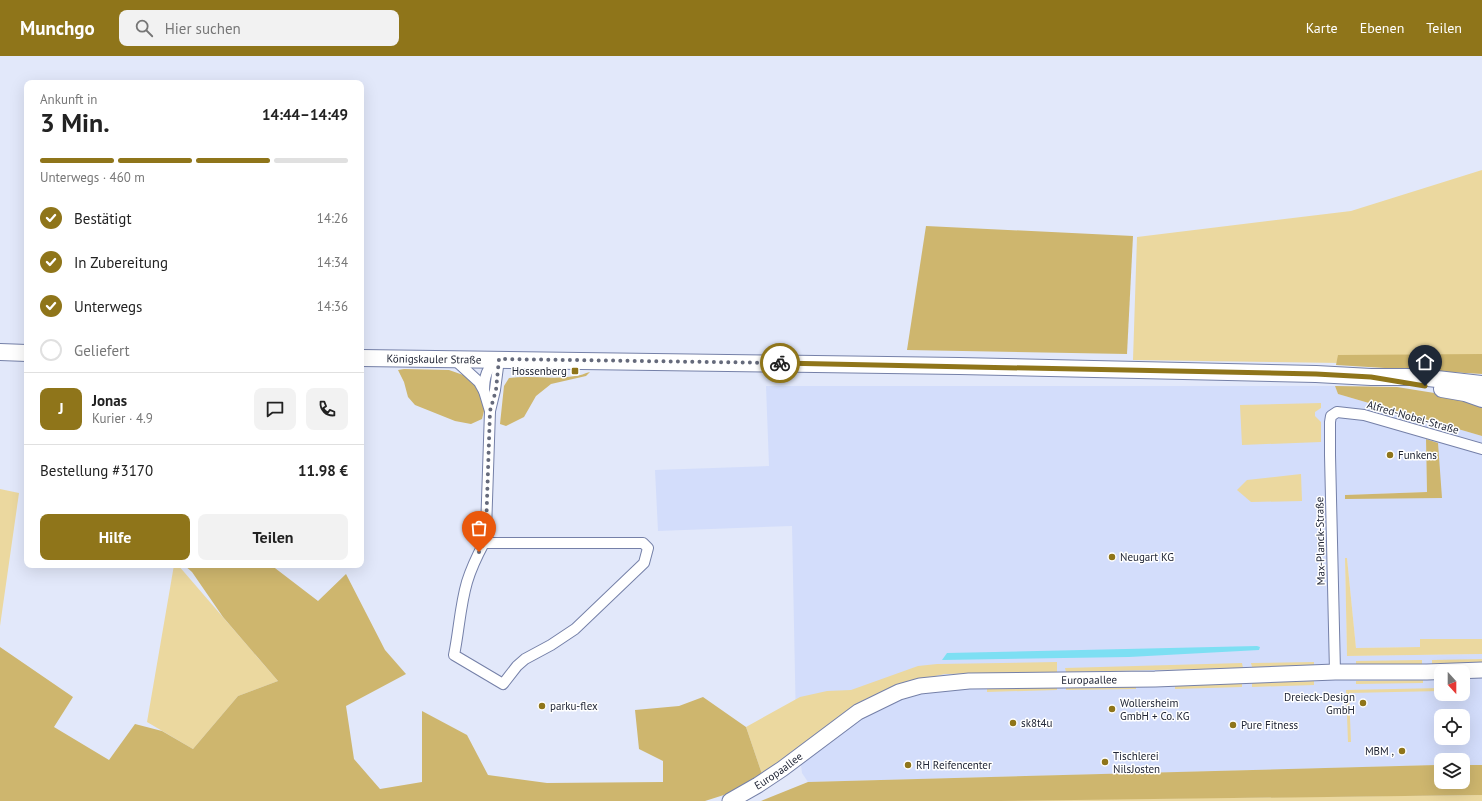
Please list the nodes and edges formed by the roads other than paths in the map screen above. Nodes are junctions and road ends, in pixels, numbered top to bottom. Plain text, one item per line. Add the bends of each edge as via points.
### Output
1 (0, 352) edge
2 (24, 353) edge
3 (375, 358) edge
4 (454, 359) junction
5 (499, 359) junction
6 (1371, 377) junction
7 (1482, 384) edge
8 (484, 391) junction
9 (1482, 399) edge
10 (490, 411) junction
11 (1337, 412) joint
12 (1482, 449) edge
13 (484, 543) junction
14 (1482, 670) edge
15 (1335, 672) junction
16 (730, 801) edge

1 - 2 main road
3 - 4 main road, Königskauler Straße
4 - 5 main road, Königskauler Straße
4 - 8 street via 476,378
5 - 6 main road, Königskauler Straße via 959,366
5 - 8 street via 488,369
5 - 10 street via 496,390
6 - 7 main road, Königskauler Straße via 1419,377
6 - 9 main road, Königskauler Straße via 1465,393
8 - 10 street
10 - 13 street
11 - 12 street, Alfred-Nobel-Straße via 1364,415
11 - 15 street, Max-Planck-Straße via 1331,416 1330,422
13 - 13 street via 643,543 648,548 644,563 575,629 525,659 503,684 454,655 467,582
14 - 15 main road, Europaallee
15 - 16 main road, Europaallee via 1155,679 969,681 920,686 899,692 858,712 782,769

